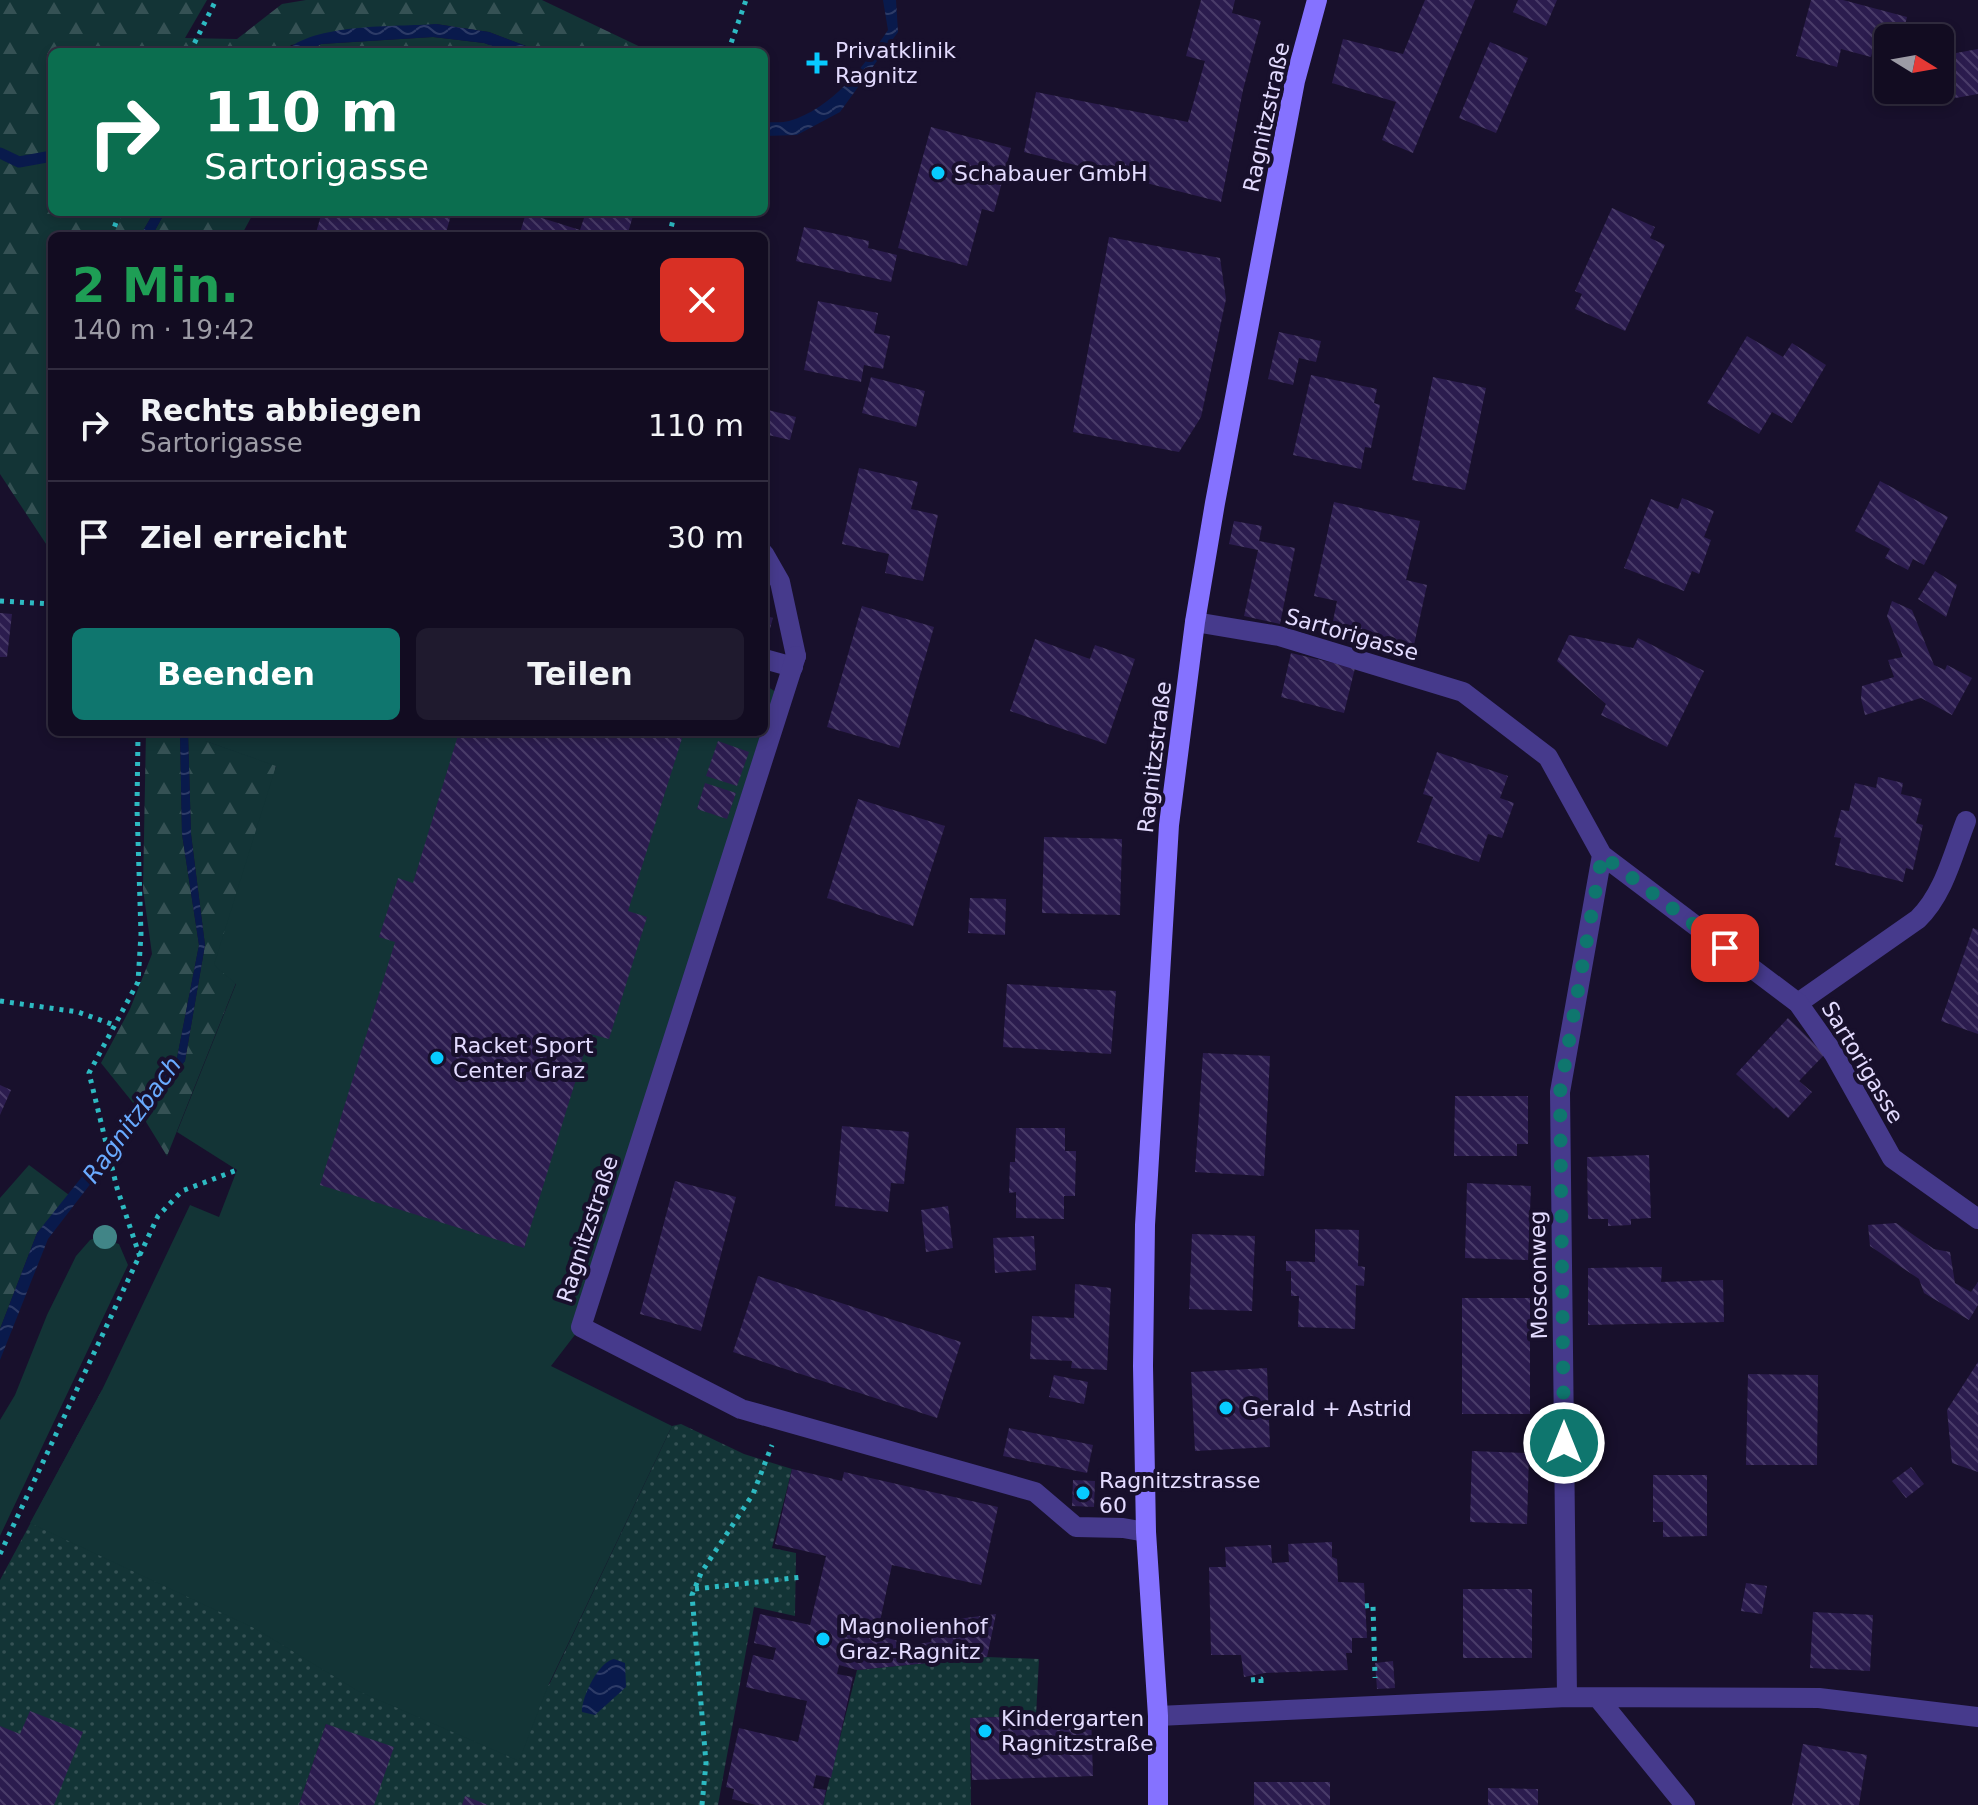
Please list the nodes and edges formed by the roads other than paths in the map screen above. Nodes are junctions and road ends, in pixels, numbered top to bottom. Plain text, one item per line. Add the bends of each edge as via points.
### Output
1 (1317, 0) edge
2 (768, 561) edge
3 (1195, 622) junction
4 (768, 659) edge
5 (794, 661) junction
6 (1966, 821) dead end
7 (1602, 855) junction
8 (1798, 1003) junction
9 (1978, 1219) edge
10 (1146, 1532) junction
11 (1567, 1697) junction
12 (1598, 1698) junction
13 (1158, 1716) junction
14 (1978, 1717) edge
15 (1158, 1805) edge
16 (1685, 1805) edge

1 - 3 main road, Ragnitzstraße via 1295,81
2 - 5 street via 780,582
3 - 7 street, Sartorigasse via 1279,636 1463,692 1548,757
3 - 10 main road, Ragnitzstraße via 1169,825 1145,1225
4 - 5 street
5 - 10 street, Ragnitzstraße via 581,1327 741,1409 1035,1492 1076,1527
6 - 8 street via 1928,910
7 - 8 street, Sartorigasse
7 - 11 street, Mosconweg via 1560,1092
8 - 9 street, Sartorigasse via 1834,1054 1892,1158
10 - 13 main road, Ragnitzstraße
11 - 12 street
11 - 13 street
12 - 14 street via 1819,1698
12 - 16 street
13 - 15 main road, Ragnitzstraße

